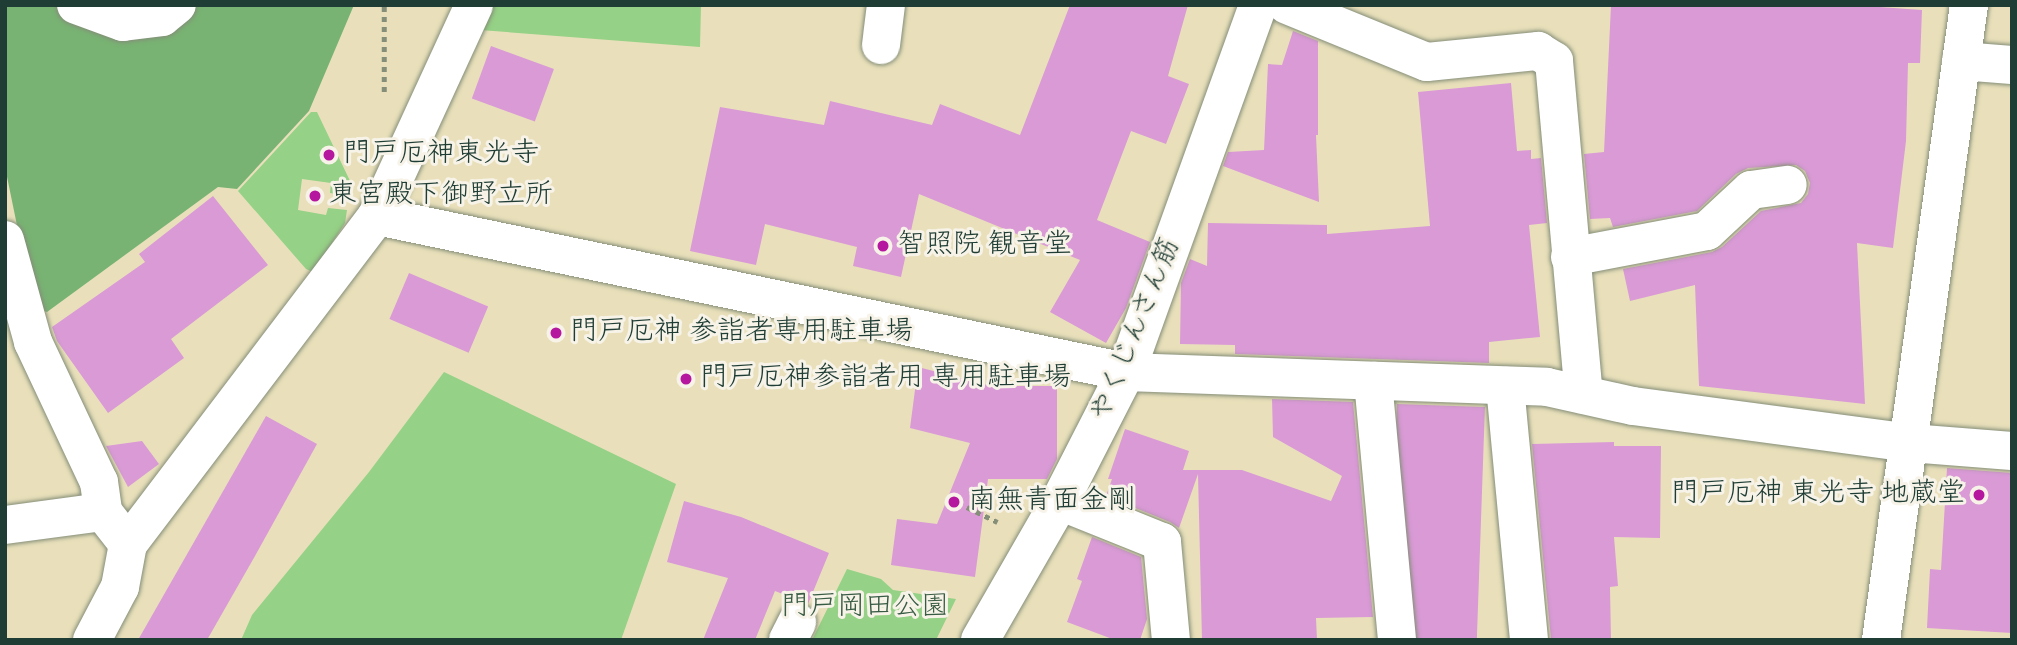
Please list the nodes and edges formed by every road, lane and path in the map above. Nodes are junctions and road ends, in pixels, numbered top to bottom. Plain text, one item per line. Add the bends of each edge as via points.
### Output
1 (76, 5) edge
2 (177, 5) edge
3 (474, 5) edge
4 (886, 5) edge
5 (1258, 5) edge
6 (1287, 5) edge
7 (1969, 5) edge
8 (881, 45) dead end
9 (1961, 61) junction
10 (2012, 65) edge
11 (1788, 185) dead end
12 (377, 216) junction
13 (5, 240) edge
14 (1570, 257) junction
15 (19, 344) edge
16 (1126, 372) junction
17 (1373, 381) junction
18 (1505, 386) junction
19 (1584, 395) junction
20 (1910, 443) junction
21 (2012, 451) edge
22 (1060, 500) junction
23 (967, 507) dead end
24 (103, 512) junction
25 (987, 515) dead end
26 (5, 525) edge
27 (128, 544) junction
28 (92, 640) edge
29 (980, 640) edge
30 (1171, 640) edge
31 (1396, 640) edge
32 (1529, 640) edge
33 (1881, 640) edge

1 - 2 street via 123,22 162,17
3 - 12 street
4 - 8 street
5 - 16 street, やくじんさん筋
6 - 14 street via 1427,62 1538,51 1554,61
7 - 9 street
9 - 10 street
9 - 20 street
11 - 14 street via 1751,190 1707,231
12 - 16 street
12 - 27 street
13 - 15 street
14 - 19 street
15 - 24 street via 99,482
16 - 17 street
16 - 22 street, やくじんさん筋
17 - 18 street
17 - 31 street
18 - 19 street via 1547,387
18 - 32 street
19 - 20 street via 1633,406
20 - 21 street
20 - 33 street
22 - 29 street, やくじんさん筋
22 - 30 street via 1162,542
23 - 25 path
24 - 26 street
24 - 27 street
27 - 28 street via 120,587

